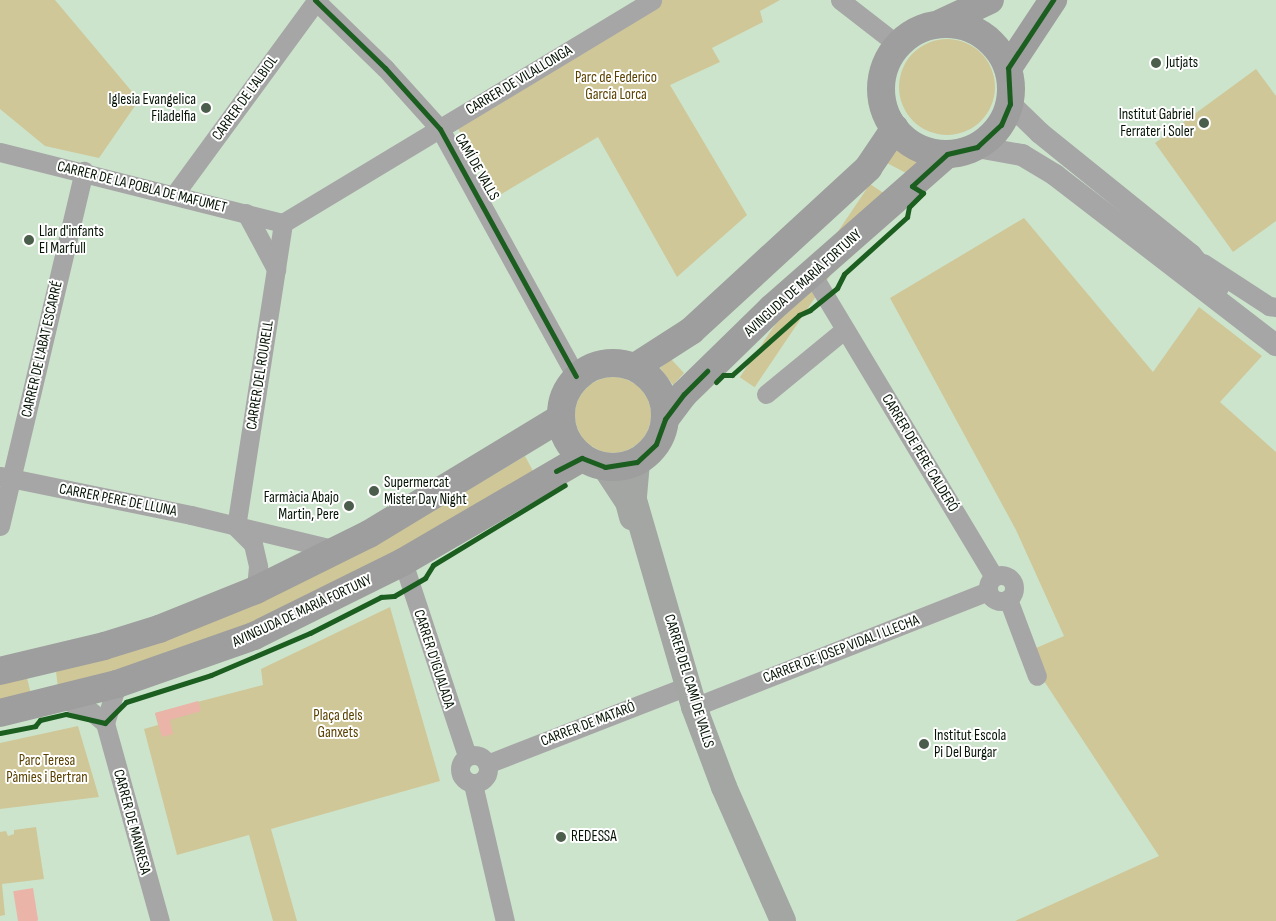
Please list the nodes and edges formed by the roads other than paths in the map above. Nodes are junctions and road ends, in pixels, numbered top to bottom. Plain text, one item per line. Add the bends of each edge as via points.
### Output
1 (315, 0) edge
2 (652, 0) edge
3 (840, 0) edge
4 (990, 0) edge
5 (1053, 0) edge
6 (941, 23) junction
7 (898, 45) junction
8 (1008, 68) junction
9 (1010, 104) junction
10 (895, 128) junction
11 (440, 129) junction
12 (977, 147) junction
13 (0, 152) edge
14 (947, 154) junction
15 (84, 172) junction
16 (174, 195) junction
17 (246, 213) junction
18 (283, 223) junction
19 (1191, 255) junction
20 (276, 269) junction
21 (812, 274) junction
22 (1276, 307) edge
23 (1255, 329) junction
24 (845, 330) junction
25 (1276, 345) edge
26 (635, 367) junction
27 (576, 376) junction
28 (766, 394) dead end
29 (559, 419) junction
30 (665, 419) junction
31 (637, 462) junction
32 (594, 463) junction
33 (6, 477) edge
34 (631, 501) junction
35 (0, 526) edge
36 (236, 527) junction
37 (337, 550) junction
38 (403, 562) junction
39 (991, 584) junction
40 (256, 590) junction
41 (0, 671) edge
42 (1037, 676) dead end
43 (117, 684) junction
44 (688, 693) junction
45 (62, 699) junction
46 (0, 713) edge
47 (105, 723) junction
48 (467, 756) junction
49 (487, 764) junction
50 (473, 784) junction
51 (160, 921) edge
52 (505, 921) edge
53 (783, 921) edge

1 - 11 street, CAMÍ DE VALLS via 385,68
1 - 16 street, CARRER DE L'ALBIOL
2 - 11 street, CARRER DE VILALLONGA
3 - 7 street
4 - 6 main road
5 - 8 main road
6 - 7 main road via 921,28
6 - 8 main road via 963,25 989,39
7 - 10 main road via 889,57 882,79 882,102
8 - 9 main road
9 - 12 main road via 1001,125
9 - 19 street
10 - 14 main road via 904,139 924,150
10 - 26 main road via 868,168 691,331
11 - 18 street, CARRER DE VILALLONGA
11 - 27 street, CAMÍ DE VALLS
12 - 14 main road
12 - 23 street via 1022,155 1055,175
13 - 15 street, CARRER DE LA POBLA DE MAFUMET
14 - 21 main road, AVINGUDA DE MARIÀ FORTUNY
15 - 16 street, CARRER DE LA POBLA DE MAFUMET
15 - 33 street, CARRER DE L'ABAT ESCARRÉ
16 - 17 street, CARRER DE LA POBLA DE MAFUMET
17 - 18 street, CARRER DE LA POBLA DE MAFUMET
17 - 20 street
18 - 20 street, CARRER DEL ROURELL
19 - 22 street
19 - 23 street
20 - 36 street, CARRER DEL ROURELL
21 - 24 street, CARRER DE PERE CALDERÓ
21 - 30 main road, AVINGUDA DE MARIÀ FORTUNY via 694,383
23 - 25 street
24 - 28 street
24 - 39 street, CARRER DE PERE CALDERÓ
26 - 27 main road via 605,362
26 - 30 main road via 656,385 662,396
27 - 29 main road via 560,405
29 - 32 main road via 564,435
29 - 37 main road via 431,499
30 - 31 main road via 656,444
31 - 32 main road
31 - 34 main road, CARRER DEL CAMÍ DE VALLS
32 - 34 main road, CARRER DEL CAMÍ DE VALLS
32 - 38 main road, AVINGUDA DE MARIÀ FORTUNY
33 - 35 street, CARRER DE L'ABAT ESCARRÉ
33 - 36 street, CARRER PERE DE LLUNA
34 - 44 main road, CARRER DEL CAMÍ DE VALLS
36 - 37 street, CARRER PERE DE LLUNA
36 - 40 street via 253,544 258,566
37 - 40 main road
38 - 43 main road, AVINGUDA DE MARIÀ FORTUNY via 254,636
38 - 48 street, CARRER D'IGUALADA
39 - 42 street via 1007,576 1013,583 1013,592 1008,599
39 - 44 street, CARRER DE JOSEP VIDAL I LLECHA
40 - 41 main road via 131,637
43 - 45 main road, AVINGUDA DE MARIÀ FORTUNY
43 - 47 street
44 - 49 street, CARRER DE MATARÓ
44 - 53 main road, CARRER DEL CAMÍ DE VALLS via 724,787
45 - 46 main road, AVINGUDA DE MARIÀ FORTUNY
45 - 47 street via 87,708
47 - 51 street, CARRER DE MANRESA
48 - 49 street via 481,757
48 - 50 street via 460,763 460,773 465,781
49 - 50 street via 486,778
50 - 52 street

